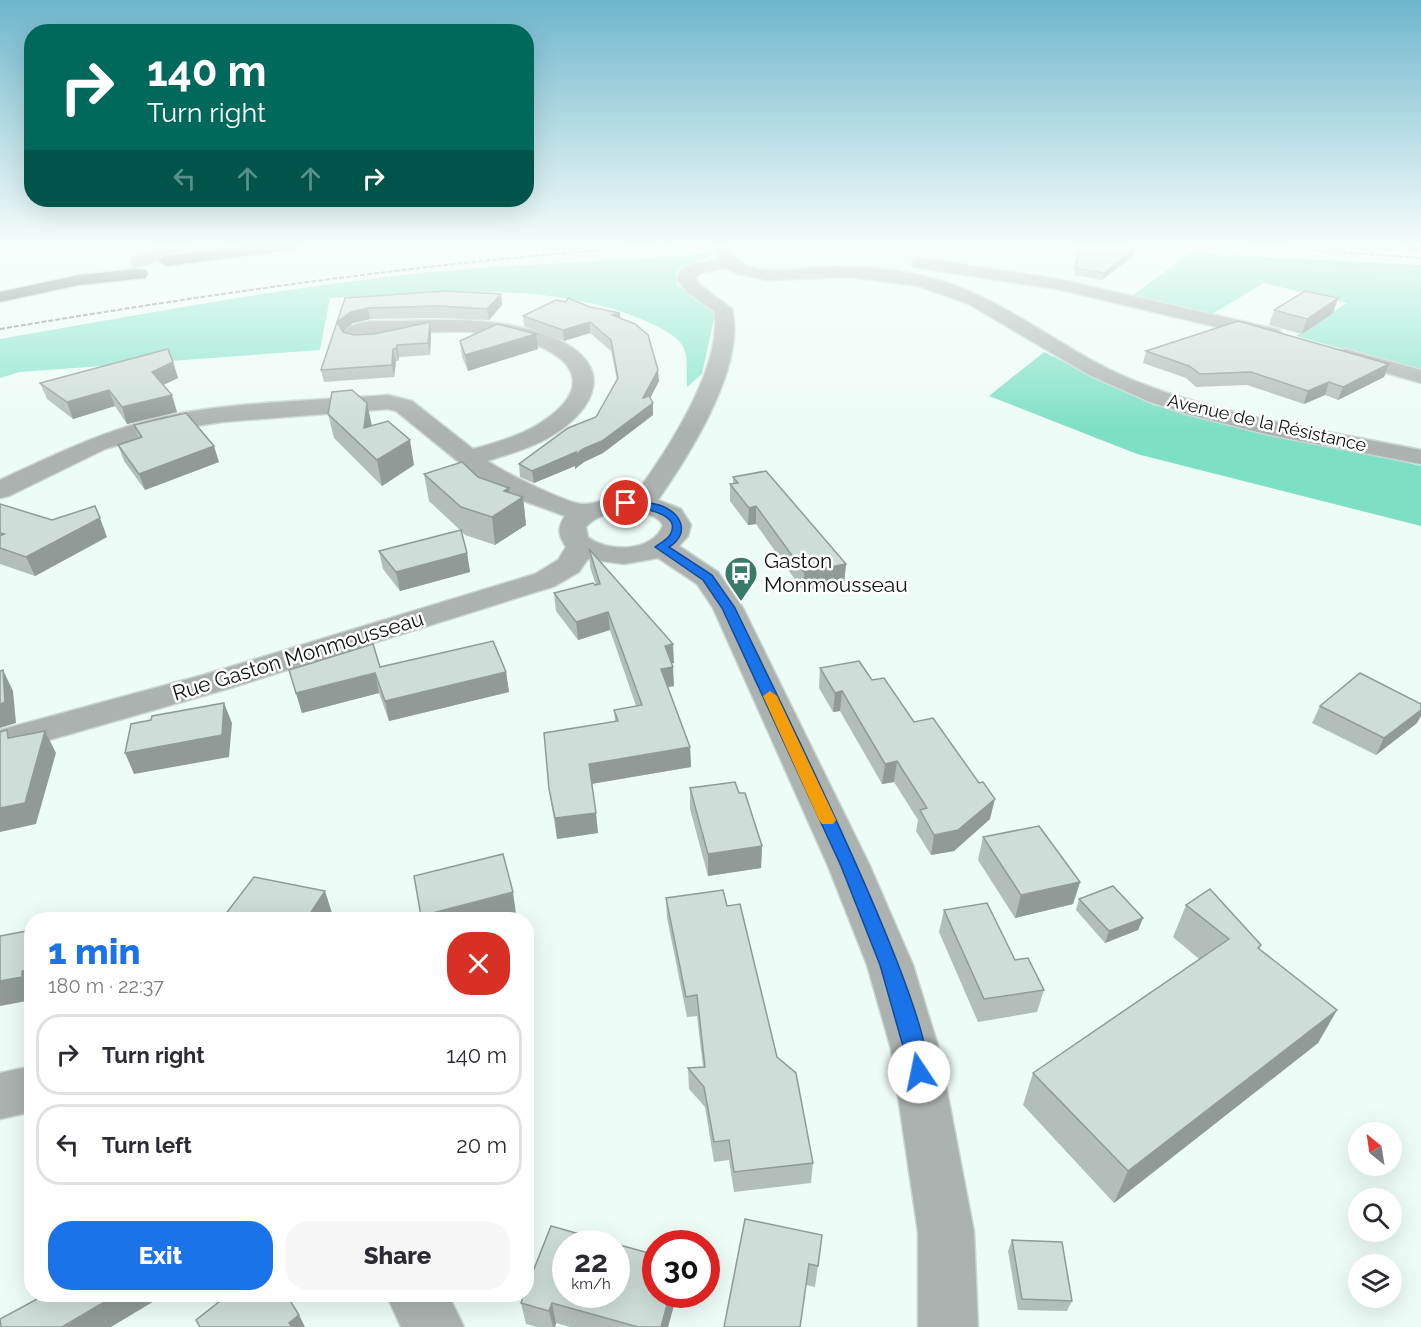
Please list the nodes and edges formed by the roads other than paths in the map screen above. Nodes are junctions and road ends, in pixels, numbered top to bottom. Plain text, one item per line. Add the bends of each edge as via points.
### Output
1 (732, 306) edge
2 (986, 306) edge
3 (1149, 306) edge
4 (424, 326) edge
5 (1284, 338) edge
6 (1330, 350) edge
7 (1421, 377) edge
8 (1421, 458) edge
9 (469, 459) junction
10 (0, 490) edge
11 (642, 504) junction
12 (582, 530) junction
13 (661, 547) junction
14 (0, 742) edge
15 (24, 1090) edge
16 (0, 1095) edge
17 (420, 1302) edge
18 (434, 1327) edge
19 (948, 1327) edge

1 - 11 street via 719,363 700,406
2 - 8 street, Avenue de la Résistance via 1120,383 1182,405 1285,431
3 - 5 street
4 - 9 street via 515,333 545,342 574,359 585,375 581,398 558,422 537,435
6 - 7 street
9 - 10 street via 404,405 370,403 222,415 139,430 96,444
9 - 12 street via 533,495
11 - 12 street via 610,505
11 - 13 street via 666,512 678,525 671,541
12 - 13 street via 610,555 646,553
12 - 14 street, Rue Gaston Monmousseau via 569,566 545,580 215,682
13 - 19 street via 708,578 728,608 849,866 890,965 915,1049 946,1232
15 - 16 street
17 - 18 street

